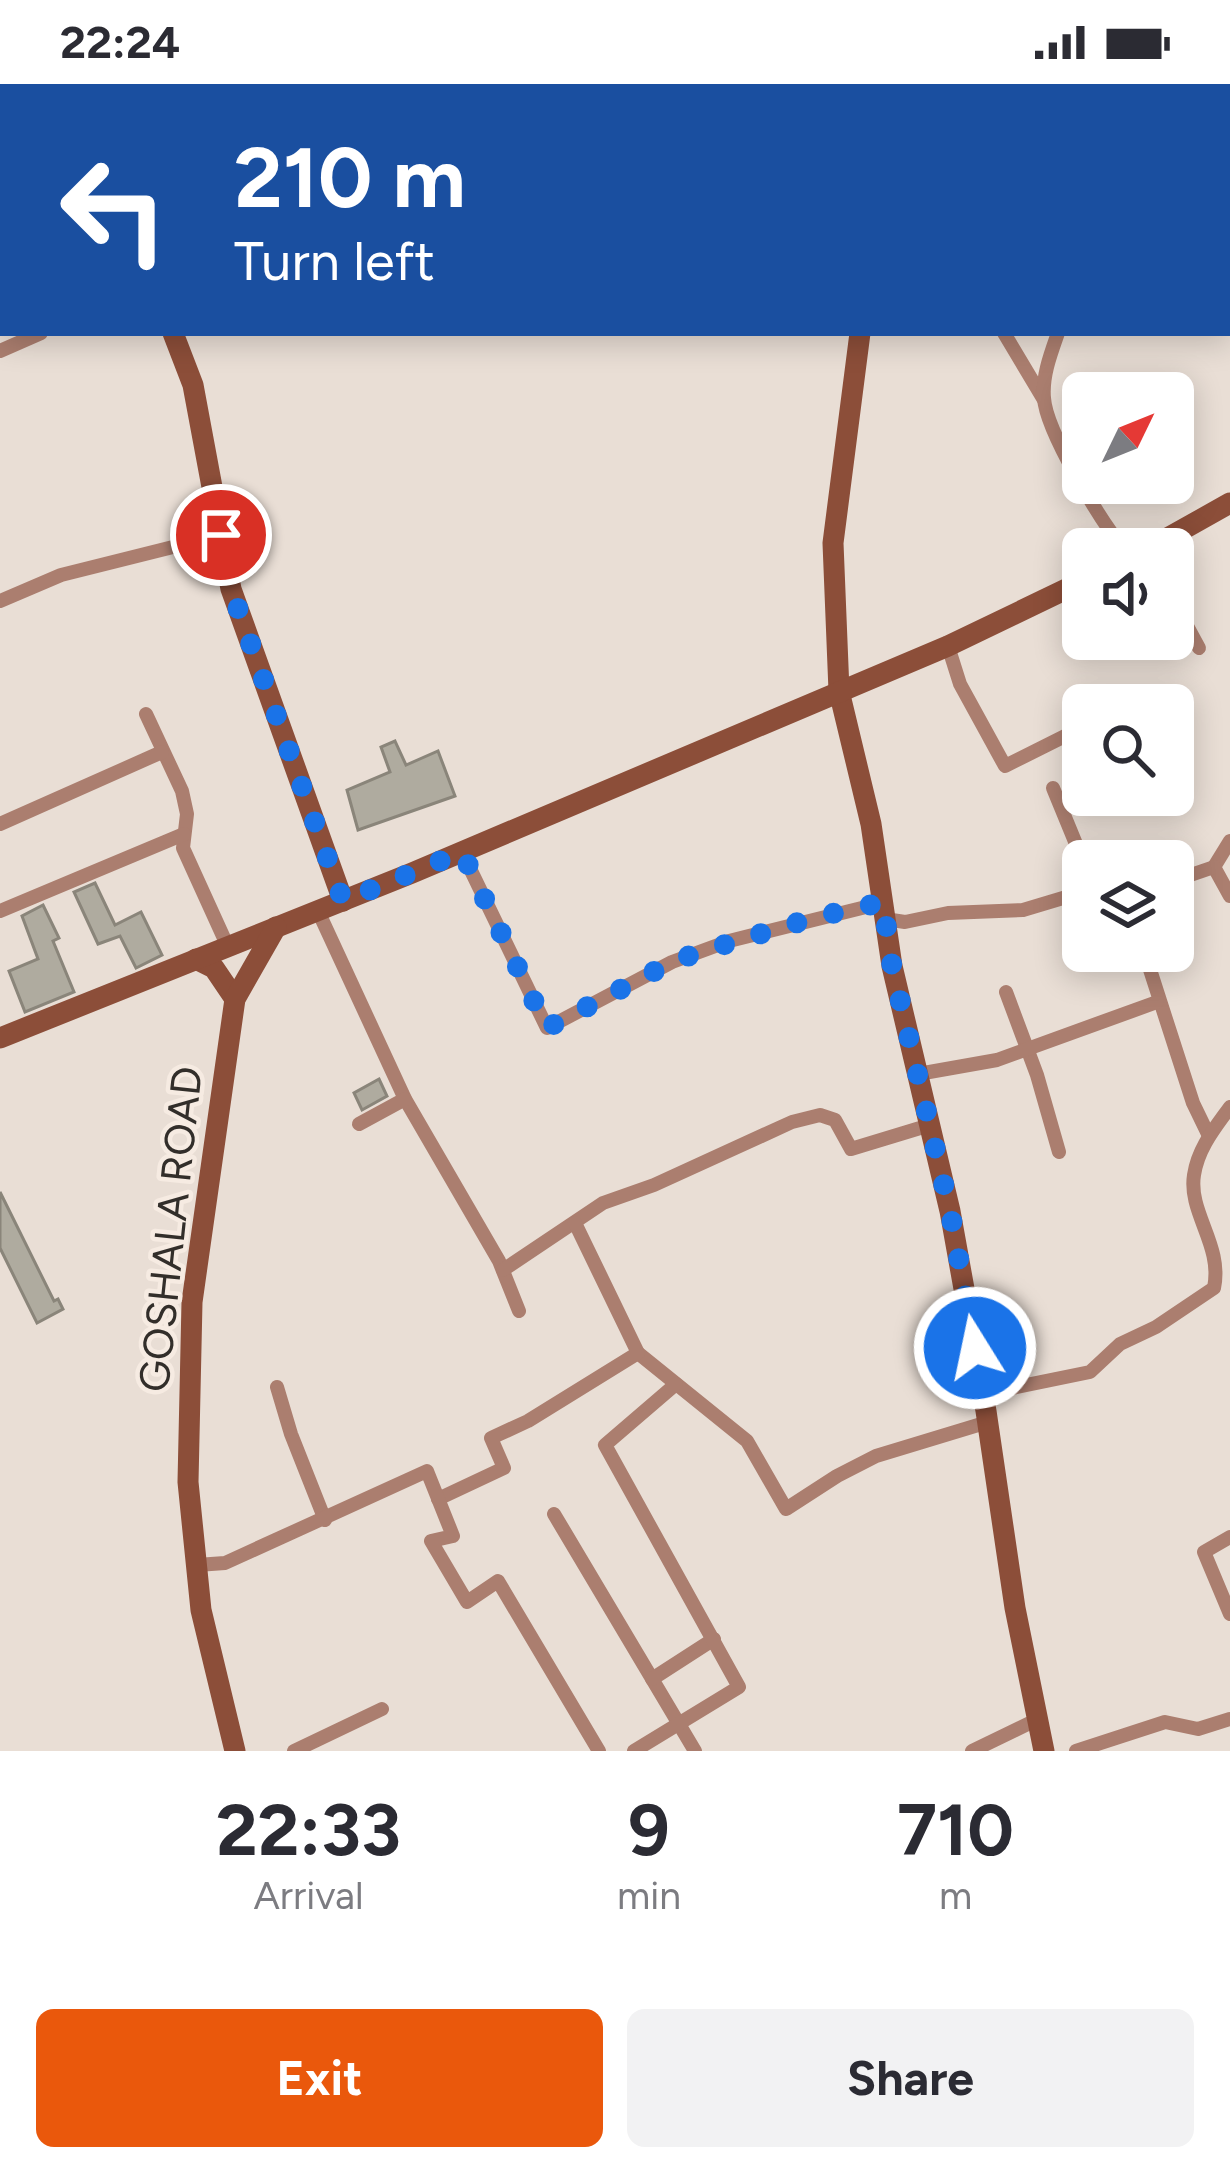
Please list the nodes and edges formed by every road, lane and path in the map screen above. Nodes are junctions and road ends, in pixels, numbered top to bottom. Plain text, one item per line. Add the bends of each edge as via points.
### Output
1 (34, 336) edge
2 (174, 336) edge
3 (860, 336) edge
4 (1006, 336) edge
5 (1057, 336) edge
6 (0, 351) edge
7 (1044, 400) junction
8 (1230, 503) edge
9 (1107, 528) edge
10 (1185, 528) edge
11 (221, 535) junction
12 (1062, 591) edge
13 (0, 601) edge
14 (1194, 639) edge
15 (948, 646) junction
16 (1199, 648) dead end
17 (839, 691) junction
18 (146, 714) dead end
19 (1062, 738) edge
20 (162, 752) junction
21 (1053, 788) dead end
22 (0, 824) edge
23 (184, 834) junction
24 (1074, 840) edge
25 (1230, 841) edge
26 (462, 852) junction
27 (1214, 867) junction
28 (1194, 874) edge
29 (1230, 896) edge
30 (1062, 898) edge
31 (343, 901) junction
32 (0, 911) edge
33 (318, 911) junction
34 (884, 911) junction
35 (276, 927) junction
36 (228, 946) junction
37 (196, 959) junction
38 (1149, 972) edge
39 (1006, 992) dead end
40 (235, 999) junction
41 (1157, 1002) junction
42 (0, 1038) edge
43 (1025, 1051) junction
44 (918, 1074) junction
45 (405, 1099) junction
46 (1230, 1107) edge
47 (359, 1124) dead end
48 (930, 1125) junction
49 (1208, 1134) junction
50 (1059, 1152) dead end
51 (575, 1223) junction
52 (1224, 1266) edge
53 (502, 1270) junction
54 (519, 1311) dead end
55 (638, 1353) junction
56 (676, 1384) junction
57 (277, 1387) dead end
58 (983, 1394) junction
59 (988, 1423) junction
60 (438, 1499) junction
61 (554, 1514) dead end
62 (325, 1520) junction
63 (1230, 1538) edge
64 (196, 1565) junction
65 (1230, 1614) edge
66 (713, 1639) junction
67 (652, 1678) junction
68 (382, 1709) dead end
69 (1038, 1719) junction
70 (1230, 1719) edge
71 (679, 1724) junction
72 (235, 1751) edge
73 (294, 1751) edge
74 (599, 1751) edge
75 (634, 1751) edge
76 (695, 1751) edge
77 (972, 1751) edge
78 (1044, 1751) edge
79 (1076, 1751) edge

1 - 6 street
2 - 11 main road via 193,385
3 - 17 main road via 833,543
4 - 7 street
5 - 7 street
7 - 9 street
8 - 10 main road
11 - 13 street via 61,575
11 - 31 main road via 231,589
12 - 15 main road
14 - 16 street
15 - 17 main road
15 - 19 street via 1005,766
17 - 26 main road
17 - 34 main road
18 - 20 street
20 - 22 street
20 - 23 street via 182,791
21 - 24 street
23 - 32 street
23 - 36 street via 182,848
25 - 27 street
26 - 31 main road
26 - 34 street via 547,1028 710,948 813,918
27 - 28 street
27 - 29 street
30 - 34 street via 905,922
31 - 33 main road
33 - 35 main road
33 - 45 street
34 - 44 main road
35 - 36 main road
35 - 40 main road
36 - 37 main road
37 - 40 main road via 214,968
37 - 42 main road
38 - 41 street
39 - 43 street
40 - 64 main road, GOSHALA ROAD via 192,1303 188,1482
41 - 43 street
41 - 49 street
43 - 44 street
43 - 50 street
44 - 48 main road
45 - 47 street
45 - 53 street
46 - 49 street
48 - 51 street via 851,1149 835,1120 792,1122 603,1203
48 - 58 main road
49 - 52 street via 1194,1175 1196,1197
51 - 53 street
51 - 55 street
52 - 58 street via 1214,1288 1120,1344 1090,1372
53 - 54 street
55 - 56 street
55 - 60 street via 491,1438 504,1468
56 - 59 street via 747,1441 786,1509 876,1456
56 - 66 street via 605,1445
57 - 62 street
58 - 59 main road
59 - 69 main road
60 - 62 street via 427,1471
60 - 74 street via 453,1536 431,1541 466,1602 498,1581
61 - 67 street
62 - 64 street via 225,1563
63 - 65 street via 1204,1552
64 - 72 main road, GOSHALA ROAD
66 - 67 street
66 - 71 street via 739,1687
67 - 71 street
68 - 73 street
69 - 77 street
69 - 78 main road
70 - 79 street via 1198,1730 1165,1722
71 - 75 street
71 - 76 street

